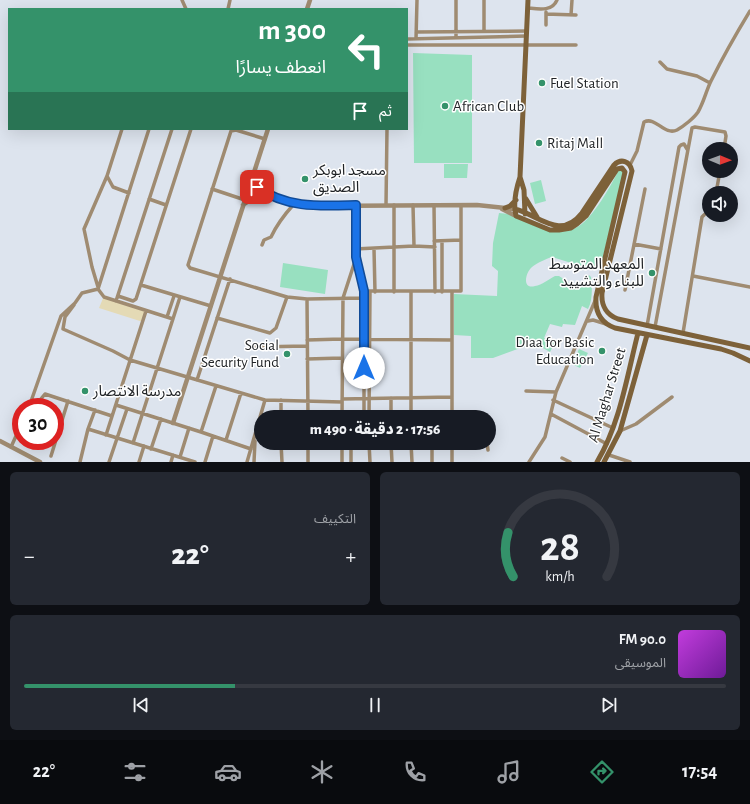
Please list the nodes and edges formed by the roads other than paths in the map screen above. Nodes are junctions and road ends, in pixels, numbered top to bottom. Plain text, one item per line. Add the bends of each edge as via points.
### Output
1 (417, 0) edge
2 (456, 0) edge
3 (484, 0) edge
4 (528, 0) edge
5 (557, 0) edge
6 (572, 0) edge
7 (528, 8) junction
8 (546, 9) junction
9 (750, 11) edge
10 (546, 14) junction
11 (546, 25) dead end
12 (484, 31) junction
13 (416, 32) junction
14 (456, 32) junction
15 (526, 34) junction
16 (456, 38) junction
17 (408, 39) edge
18 (416, 39) junction
19 (408, 45) edge
20 (526, 45) junction
21 (576, 46) dead end
22 (660, 62) dead end
23 (710, 82) junction
24 (122, 130) edge
25 (149, 130) edge
26 (172, 130) edge
27 (191, 130) edge
28 (234, 130) edge
29 (239, 130) edge
30 (268, 130) edge
31 (387, 130) edge
32 (265, 139) junction
33 (689, 140) junction
34 (725, 142) edge
35 (684, 144) junction
36 (687, 150) junction
37 (630, 165) junction
38 (107, 176) junction
39 (520, 177) junction
40 (252, 178) junction
41 (249, 188) junction
42 (212, 189) junction
43 (645, 189) dead end
44 (129, 193) junction
45 (263, 194) junction
46 (524, 195) junction
47 (149, 199) junction
48 (516, 199) junction
49 (244, 202) junction
50 (294, 204) junction
51 (166, 205) junction
52 (356, 205) junction
53 (386, 205) junction
54 (394, 205) junction
55 (413, 205) junction
56 (434, 205) junction
57 (461, 205) junction
58 (503, 208) junction
59 (515, 209) junction
60 (526, 213) junction
61 (516, 216) junction
62 (702, 217) edge
63 (523, 219) junction
64 (539, 220) junction
65 (461, 240) junction
66 (434, 241) junction
67 (442, 241) junction
68 (634, 244) junction
69 (262, 245) dead end
70 (414, 246) junction
71 (435, 246) junction
72 (394, 247) junction
73 (355, 249) junction
74 (374, 249) junction
75 (661, 249) junction
76 (356, 257) junction
77 (220, 276) junction
78 (692, 276) junction
79 (230, 279) junction
80 (141, 285) junction
81 (750, 287) edge
82 (98, 288) junction
83 (625, 290) dead end
84 (364, 291) junction
85 (370, 292) junction
86 (375, 292) junction
87 (394, 292) junction
88 (411, 292) junction
89 (435, 292) junction
90 (442, 292) junction
91 (452, 292) junction
92 (118, 296) junction
93 (174, 296) junction
94 (180, 297) junction
95 (287, 297) junction
96 (343, 298) junction
97 (364, 298) junction
98 (308, 299) junction
99 (116, 301) junction
100 (595, 301) junction
101 (74, 305) junction
102 (211, 306) junction
103 (146, 311) junction
104 (168, 317) junction
105 (217, 318) junction
106 (173, 319) junction
107 (588, 321) junction
108 (608, 325) junction
109 (647, 326) junction
110 (655, 327) junction
111 (638, 333) junction
112 (683, 333) junction
113 (647, 335) junction
114 (342, 339) junction
115 (366, 339) junction
116 (410, 339) junction
117 (307, 340) junction
118 (452, 340) junction
119 (307, 346) junction
120 (250, 347) dead end
121 (750, 348) edge
122 (307, 358) junction
123 (342, 358) junction
124 (748, 359) edge
125 (130, 360) junction
126 (157, 368) junction
127 (188, 377) junction
128 (197, 380) junction
129 (216, 386) junction
130 (526, 391) dead end
131 (556, 392) junction
132 (241, 393) junction
133 (411, 397) junction
134 (452, 397) junction
135 (672, 397) dead end
136 (32, 398) edge
137 (42, 398) edge
138 (58, 398) edge
139 (364, 398) junction
140 (369, 398) junction
141 (391, 398) junction
142 (64, 400) edge
143 (265, 400) junction
144 (281, 400) junction
145 (342, 400) junction
146 (553, 400) junction
147 (68, 401) junction
148 (308, 401) junction
149 (116, 405) junction
150 (127, 409) junction
151 (95, 410) junction
152 (262, 410) edge
153 (281, 410) edge
154 (308, 410) edge
155 (342, 410) edge
156 (364, 410) edge
157 (369, 410) edge
158 (391, 410) edge
159 (411, 410) edge
160 (452, 410) edge
161 (618, 413) junction
162 (143, 414) junction
163 (550, 414) junction
164 (625, 414) junction
165 (112, 416) junction
166 (161, 419) junction
167 (173, 423) junction
168 (189, 428) junction
169 (613, 428) junction
170 (88, 429) junction
171 (620, 431) junction
172 (201, 432) junction
173 (106, 435) junction
174 (213, 436) junction
175 (117, 438) junction
176 (254, 439) edge
177 (226, 440) junction
178 (0, 441) edge
179 (133, 443) junction
180 (607, 444) junction
181 (144, 446) junction
182 (11, 447) joint
183 (151, 448) junction
184 (251, 449) junction
185 (254, 450) edge
186 (281, 450) edge
187 (308, 450) edge
188 (342, 450) edge
189 (351, 450) edge
190 (369, 450) edge
191 (391, 450) edge
192 (411, 450) edge
193 (432, 450) edge
194 (452, 450) edge
195 (172, 455) junction
196 (609, 455) junction
197 (52, 456) dead end
198 (180, 457) junction
199 (562, 458) dead end
200 (40, 462) edge
201 (80, 462) edge
202 (109, 462) edge
203 (139, 462) edge
204 (170, 462) edge
205 (195, 462) edge
206 (205, 462) edge
207 (247, 462) edge
208 (254, 462) edge
209 (282, 462) edge
210 (308, 462) edge
211 (342, 462) edge
212 (351, 462) edge
213 (370, 462) edge
214 (392, 462) edge
215 (412, 462) edge
216 (432, 462) edge
217 (452, 462) edge
218 (529, 462) edge
219 (570, 462) edge
220 (597, 462) edge
221 (604, 462) edge
222 (630, 462) edge

1 - 13 street
2 - 14 street
3 - 12 street
4 - 7 main road
5 - 8 street via 556,4
6 - 10 street via 574,15
7 - 8 street
7 - 15 main road
8 - 10 street
9 - 23 street
10 - 11 street
12 - 14 street
12 - 15 street
13 - 14 street
13 - 18 street
14 - 16 street
15 - 16 street
15 - 20 main road
16 - 18 street
17 - 18 street
19 - 20 street
20 - 21 street
20 - 39 main road
22 - 23 street via 667,69
23 - 37 street via 698,112 677,130 665,130 659,124 644,122 641,139
24 - 38 street
25 - 44 street
26 - 47 street
27 - 51 street
28 - 42 street via 231,131
29 - 32 street
30 - 32 street
31 - 53 street
32 - 40 street
33 - 34 street via 694,127 722,131 726,135
33 - 35 street
33 - 36 street
35 - 36 street
35 - 75 street via 680,144 679,147
36 - 110 street
37 - 64 main road via 622,161 616,163 582,214 574,221 559,226
37 - 109 main road via 632,169 602,300 605,309 618,320
38 - 44 street via 113,187
38 - 82 street via 84,229
39 - 46 main road
39 - 48 main road
40 - 41 street
40 - 45 street
41 - 45 street
41 - 49 street
42 - 49 street
42 - 77 street via 188,265 190,268
43 - 68 street
44 - 82 street
45 - 49 street
45 - 50 street
46 - 60 main road
46 - 64 main road
47 - 51 street
47 - 92 street
48 - 58 main road via 510,206
48 - 59 main road
49 - 77 street
50 - 52 street
50 - 69 street via 276,226 271,237 264,240
51 - 80 street
52 - 53 street
52 - 73 street
53 - 54 street
54 - 55 street
54 - 72 street
55 - 56 street
55 - 70 street
56 - 57 street
56 - 66 street
57 - 58 street
57 - 65 street
58 - 59 street
58 - 61 street
59 - 60 main road
59 - 61 main road
60 - 63 main road
60 - 64 main road
61 - 63 main road
62 - 78 street
63 - 100 main road via 554,230 574,226 586,216 617,169 624,168
65 - 67 street
65 - 91 street via 462,291
66 - 67 street
66 - 71 street
67 - 90 street
68 - 75 street
68 - 83 street
70 - 71 street
70 - 72 street
71 - 89 street
72 - 74 street
72 - 87 street
73 - 74 street
73 - 76 street
74 - 86 street
75 - 109 street
76 - 84 street
76 - 96 street
77 - 79 street
77 - 102 street
78 - 81 street
78 - 112 street
79 - 95 street
79 - 105 street
80 - 92 street via 135,300
80 - 93 street
82 - 99 street via 104,297
82 - 101 street via 82,293
84 - 85 street
84 - 97 street
85 - 86 street
85 - 115 street
86 - 87 street
87 - 88 street
88 - 89 street
88 - 116 street
89 - 90 street
90 - 91 street
91 - 118 street
92 - 99 street
93 - 94 street
93 - 104 street
94 - 102 street
94 - 106 street
95 - 98 street
95 - 105 street via 276,328 270,333
96 - 97 street
96 - 98 street
96 - 114 street
97 - 115 street
98 - 117 street
99 - 103 street
100 - 107 street
100 - 108 main road via 599,315
101 - 125 street via 65,317 63,329
101 - 136 street via 61,316
102 - 127 street
103 - 104 street
103 - 125 street
104 - 106 street
105 - 128 street
106 - 126 street
107 - 108 street
107 - 131 street
108 - 111 main road
109 - 110 main road
110 - 112 main road
111 - 113 main road
111 - 161 main road, Al Maghar Street
112 - 121 main road
113 - 124 main road via 721,349
113 - 164 main road, Al Maghar Street
114 - 115 street
114 - 117 street
114 - 123 street
115 - 116 street
115 - 139 street
115 - 140 street
116 - 118 street
116 - 133 street
117 - 119 street
118 - 134 street
119 - 120 street
119 - 122 street
122 - 123 street
122 - 148 street
123 - 145 street
125 - 126 street
125 - 149 street
126 - 127 street
126 - 162 street
127 - 128 street
127 - 167 street
128 - 129 street
129 - 132 street
129 - 172 street
130 - 131 street
131 - 146 street
132 - 143 street
132 - 177 street
133 - 134 street
133 - 141 street
133 - 159 street
134 - 160 street
135 - 171 street via 636,424
137 - 138 street via 45,394
139 - 140 street
139 - 145 street
139 - 156 street
140 - 141 street
140 - 157 street
141 - 158 street
142 - 147 street
143 - 144 street
143 - 152 street
144 - 148 street
144 - 153 street
145 - 148 street
145 - 155 street
146 - 163 street
146 - 169 street
147 - 151 street
147 - 197 street
148 - 154 street
149 - 150 street
149 - 165 street
150 - 162 street
150 - 175 street
151 - 165 street
151 - 170 street
161 - 164 main road
161 - 169 main road, Al Maghar Street
162 - 166 street
162 - 179 street
163 - 180 street
163 - 218 street via 545,437
164 - 171 main road, Al Maghar Street
165 - 173 street
166 - 167 street
166 - 183 street
167 - 168 street
168 - 172 street
168 - 198 street
169 - 180 main road, Al Maghar Street
170 - 173 street
170 - 201 street
171 - 196 main road, Al Maghar Street
172 - 174 street
173 - 175 street
174 - 177 street
174 - 206 street
175 - 179 street
175 - 202 street
176 - 184 street
177 - 184 street
178 - 182 street
179 - 181 street
180 - 220 main road, Al Maghar Street
181 - 183 street
181 - 203 street
182 - 200 street
183 - 195 street
184 - 207 street
185 - 208 street
186 - 209 street
187 - 210 street
188 - 211 street
189 - 212 street
190 - 213 street
191 - 214 street
192 - 215 street
193 - 216 street
194 - 217 street
195 - 198 street
195 - 204 street
196 - 221 main road, Al Maghar Street
196 - 222 street
198 - 205 street
199 - 219 street

